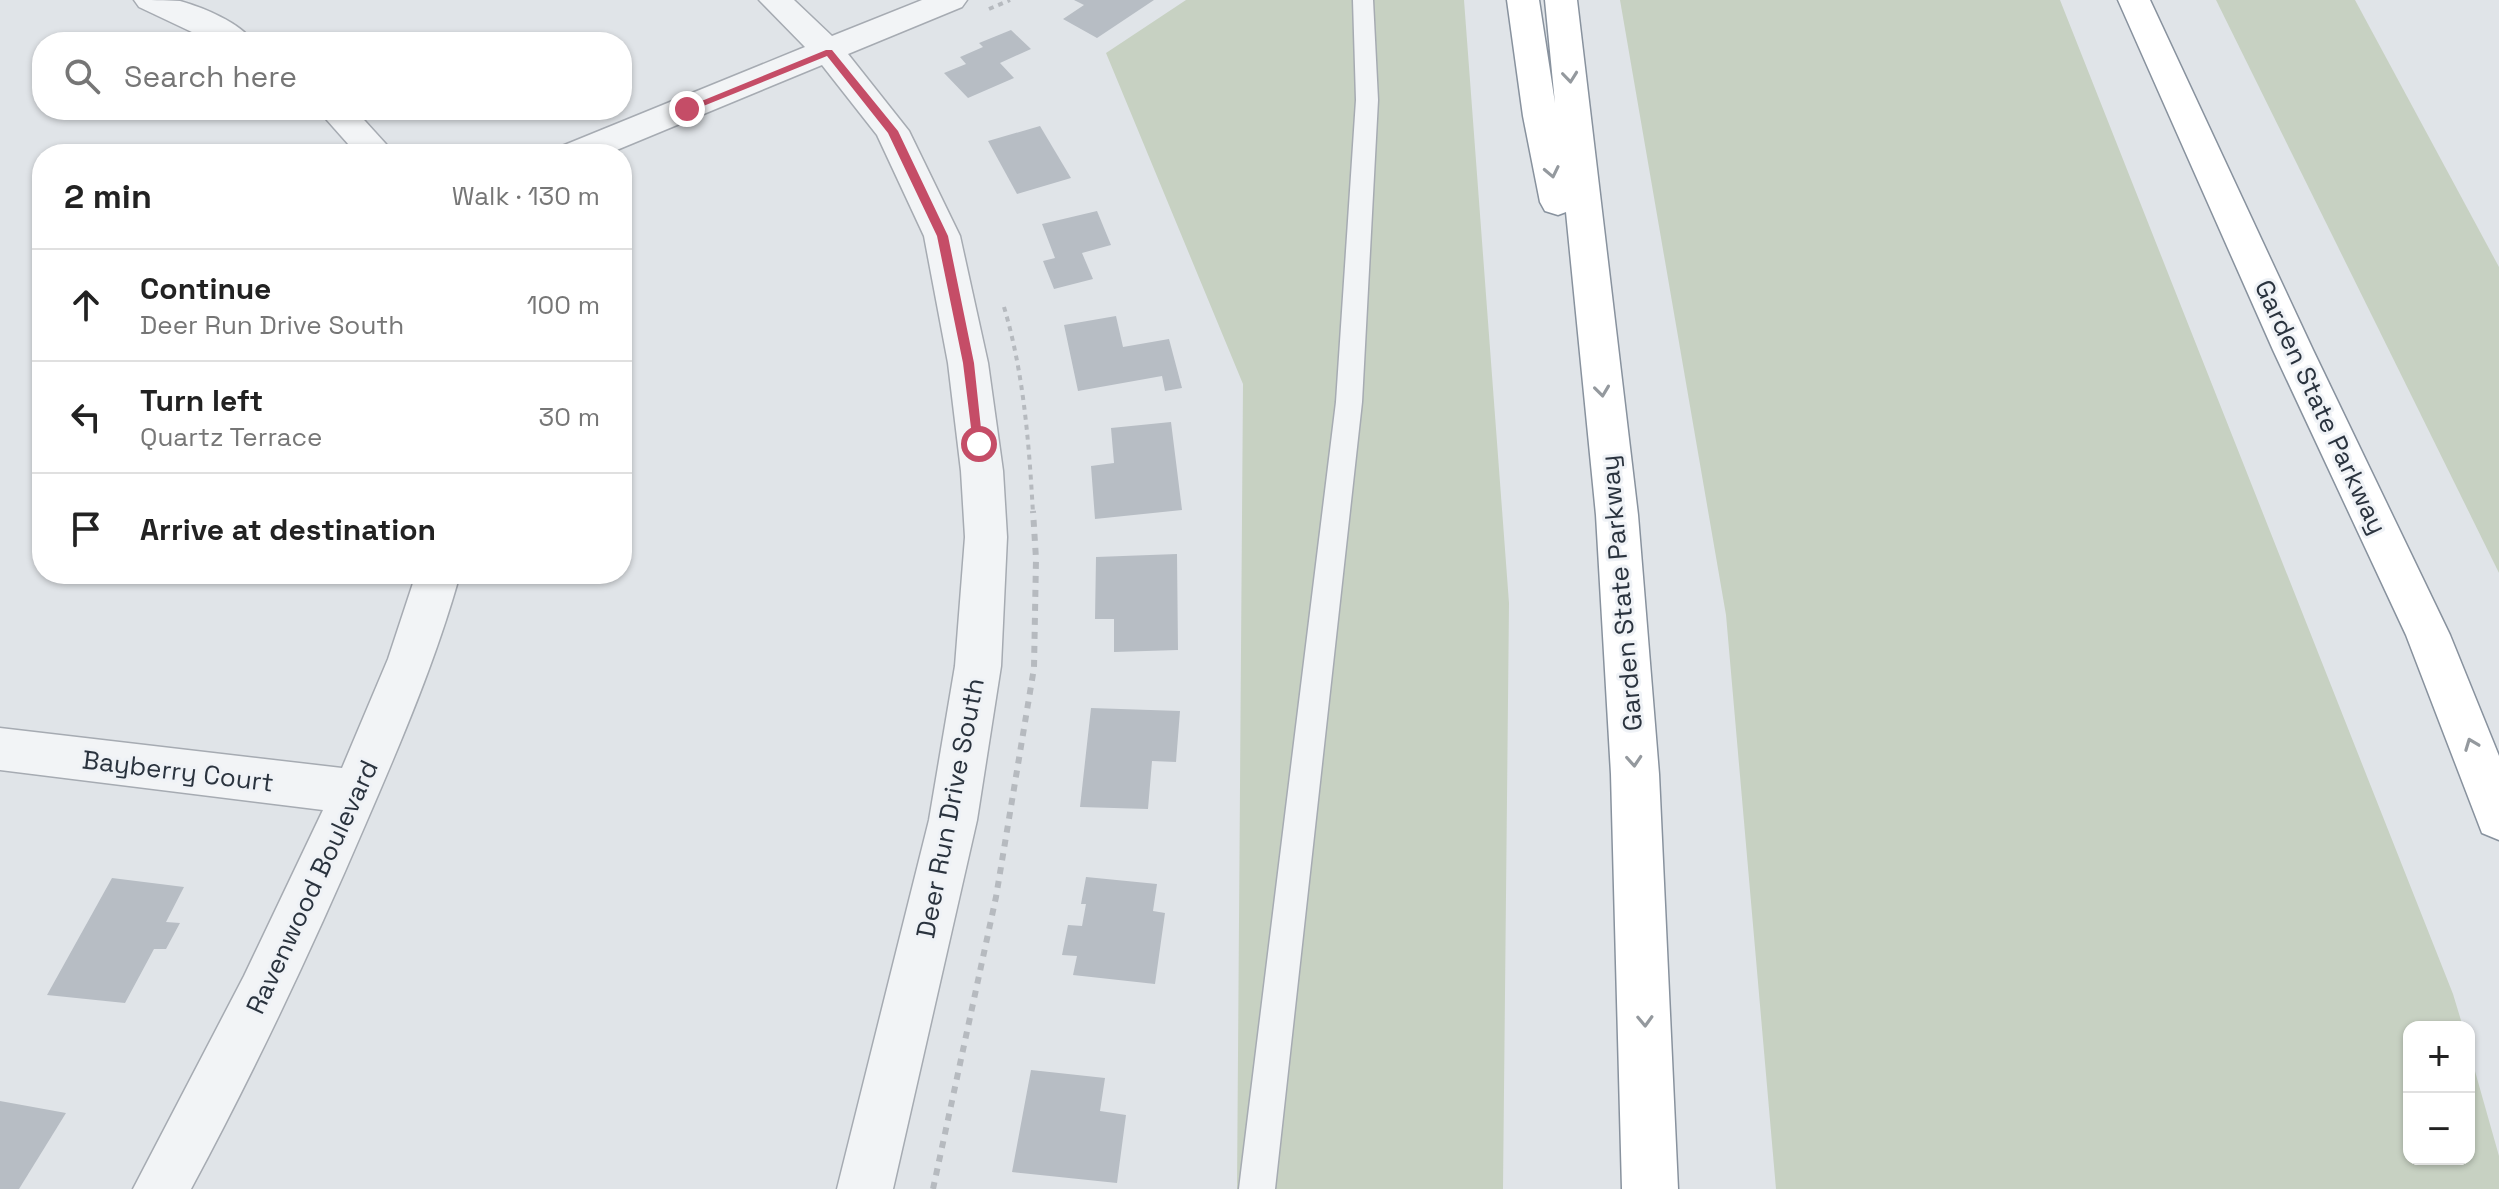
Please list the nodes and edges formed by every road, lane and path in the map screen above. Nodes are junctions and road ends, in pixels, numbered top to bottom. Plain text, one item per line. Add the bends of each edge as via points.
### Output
1 (150, 0) edge
2 (775, 0) edge
3 (951, 0) edge
4 (1363, 0) edge
5 (1523, 0) edge
6 (1561, 0) edge
7 (2134, 0) edge
8 (2163, 0) edge
9 (216, 32) edge
10 (829, 52) junction
11 (345, 120) edge
12 (367, 144) edge
13 (599, 144) edge
14 (1593, 313) junction
15 (2293, 350) junction
16 (435, 584) edge
17 (0, 749) edge
18 (356, 792) junction
19 (2499, 817) edge
20 (161, 1189) edge
21 (865, 1189) edge
22 (1257, 1189) edge
23 (1650, 1189) edge

1 - 9 street
2 - 10 street, Deer Run Drive South
3 - 10 street
4 - 22 lane via 1367,100 1349,402
5 -> 14 highway via 1558,201
6 -> 14 highway, Garden State Parkway
7 - 15 highway, Garden State Parkway
8 - 15 highway
10 - 13 street
10 - 21 street, Deer Run Drive South via 892,131 942,236 968,363 986,537 978,666 953,820
11 - 12 street
14 -> 23 highway, Garden State Parkway via 1617,515 1635,774
19 -> 15 highway, Garden State Parkway via 2428,635
16 - 18 street, Ravenwood Boulevard via 424,629
17 - 18 street, Bayberry Court
18 - 20 street, Ravenwood Boulevard via 221,1082

